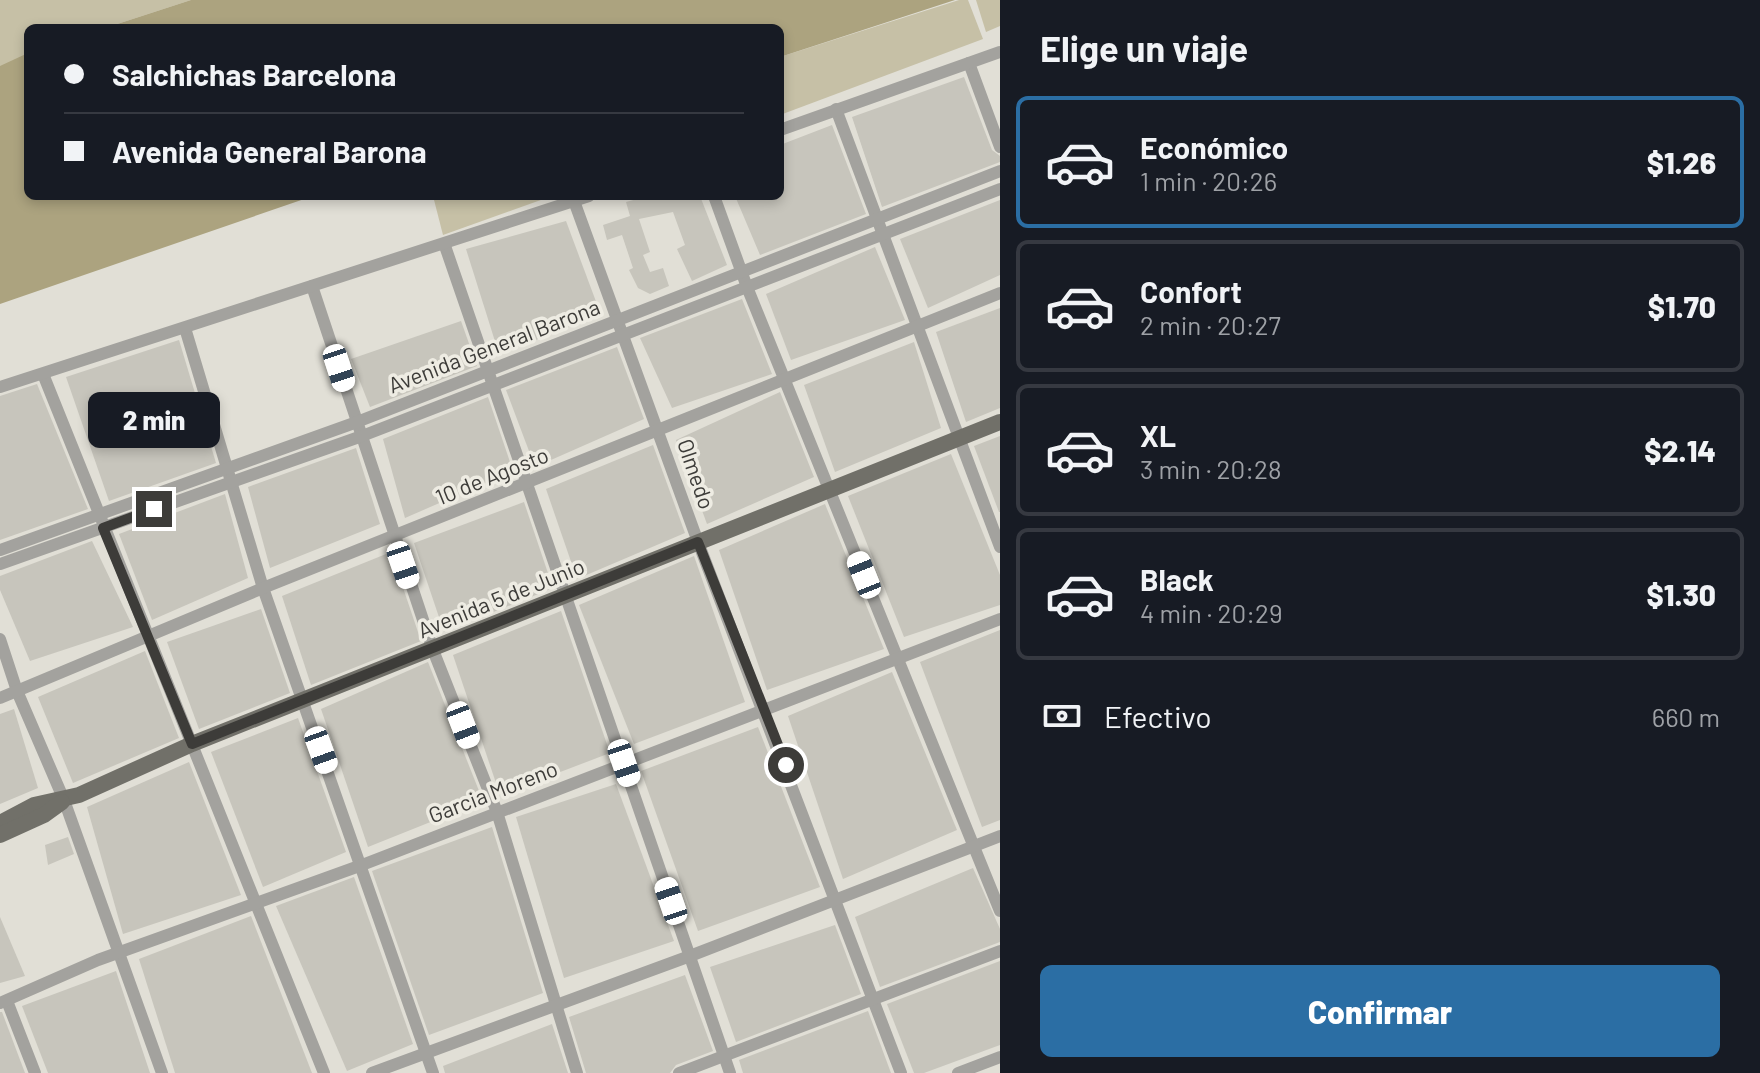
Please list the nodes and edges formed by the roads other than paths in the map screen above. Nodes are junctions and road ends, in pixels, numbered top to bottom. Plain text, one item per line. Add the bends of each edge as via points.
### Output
1 (1000, 52) edge
2 (969, 63) junction
3 (836, 109) junction
4 (784, 128) edge
5 (1000, 147) edge
6 (1000, 171) edge
7 (1000, 189) edge
8 (577, 200) edge
9 (715, 200) edge
10 (574, 201) junction
11 (876, 219) junction
12 (883, 235) junction
13 (445, 246) junction
14 (740, 272) junction
15 (312, 286) junction
16 (747, 287) junction
17 (1000, 293) edge
18 (618, 319) junction
19 (917, 327) junction
20 (185, 328) junction
21 (624, 334) junction
22 (488, 369) junction
23 (43, 374) junction
24 (784, 378) junction
25 (493, 384) junction
26 (0, 387) edge
27 (357, 422) junction
28 (1000, 422) edge
29 (659, 429) junction
30 (362, 436) junction
31 (959, 438) junction
32 (225, 468) junction
33 (230, 481) junction
34 (528, 483) junction
35 (829, 490) junction
36 (101, 522) junction
37 (393, 536) junction
38 (698, 542) junction
39 (1000, 547) edge
40 (0, 550) edge
41 (0, 564) edge
42 (263, 588) junction
43 (566, 595) junction
44 (1000, 619) edge
45 (148, 635) junction
46 (0, 639) edge
47 (433, 650) junction
48 (897, 658) junction
49 (17, 691) junction
50 (0, 698) edge
51 (303, 703) junction
52 (765, 712) junction
53 (192, 744) junction
54 (624, 763) junction
55 (64, 800) junction
56 (497, 812) junction
57 (0, 823) edge
58 (0, 835) edge
59 (1000, 836) edge
60 (974, 847) junction
61 (362, 865) junction
62 (836, 899) junction
63 (256, 904) junction
64 (1000, 911) edge
65 (1000, 951) edge
66 (120, 953) junction
67 (690, 956) junction
68 (873, 999) junction
69 (4, 1002) edge
70 (556, 1003) junction
71 (426, 1052) junction
72 (724, 1056) junction
73 (1000, 1057) edge
74 (35, 1073) edge
75 (162, 1073) edge
76 (324, 1073) edge
77 (372, 1073) edge
78 (433, 1073) edge
79 (577, 1073) edge
80 (679, 1073) edge
81 (730, 1073) edge
82 (901, 1073) edge
83 (958, 1073) edge

1 - 2 street
2 - 3 street
2 - 5 street
3 - 4 street
3 - 11 street
6 - 11 street, Avenida General Barona
7 - 12 street, Avenida General Barona
8 - 10 street
9 - 14 street
10 - 13 street
10 - 18 street, Olmedo
11 - 12 street
11 - 14 street, Avenida General Barona
12 - 16 street, Avenida General Barona
12 - 19 street
13 - 15 street
13 - 22 street
14 - 16 street
14 - 18 street, Avenida General Barona
15 - 20 street
15 - 27 street
16 - 21 street, Avenida General Barona
16 - 24 street
17 - 19 street, 10 de Agosto
18 - 21 street, Olmedo
18 - 22 street, Avenida General Barona
19 - 24 street, 10 de Agosto
19 - 31 street
20 - 23 street
20 - 32 street
21 - 25 street, Avenida General Barona
21 - 29 street, Olmedo
22 - 25 street
22 - 27 street, Avenida General Barona
23 - 26 street
23 - 36 street
24 - 29 street, 10 de Agosto
24 - 35 street
25 - 30 street, Avenida General Barona
25 - 34 street
27 - 30 street
27 - 32 street, Avenida General Barona
28 - 31 main road, Avenida 5 de Junio
29 - 34 street, 10 de Agosto
29 - 38 street, Olmedo
30 - 33 street, Avenida General Barona
30 - 37 street
31 - 35 main road, Avenida 5 de Junio
31 - 39 street
32 - 33 street
32 - 36 street, Avenida General Barona
33 - 36 street, Avenida General Barona
33 - 42 street
34 - 37 street, 10 de Agosto
34 - 43 street
35 - 38 main road, Avenida 5 de Junio
35 - 48 street
36 - 40 street, Avenida General Barona
36 - 41 street, Avenida General Barona
36 - 45 street
37 - 42 street, 10 de Agosto
37 - 47 street
38 - 43 main road, Avenida 5 de Junio
38 - 52 street, Olmedo
42 - 45 street, 10 de Agosto
42 - 51 street
43 - 47 main road, Avenida 5 de Junio
43 - 54 street
44 - 48 street, Garcia Moreno
45 - 49 street, 10 de Agosto
45 - 53 street
46 - 49 street
47 - 51 main road, Avenida 5 de Junio
47 - 56 street
48 - 52 street, Garcia Moreno
48 - 60 street
49 - 50 street, 10 de Agosto
49 - 55 street
51 - 53 main road, Avenida 5 de Junio
51 - 61 street
52 - 54 street, Garcia Moreno
52 - 62 street, Olmedo
53 - 55 main road, Avenida 5 de Junio
53 - 63 street
54 - 56 street, Garcia Moreno
54 - 67 street
55 - 57 main road, Avenida 5 de Junio via 34,805
55 - 58 main road, Avenida 5 de Junio
55 - 66 street
56 - 61 street, Garcia Moreno
56 - 70 street
59 - 60 street
60 - 62 street
60 - 64 street
61 - 63 street, Garcia Moreno
61 - 71 street
62 - 67 street
62 - 68 street, Olmedo
63 - 66 street, Garcia Moreno
63 - 76 street
65 - 68 street
66 - 69 street, Garcia Moreno
66 - 75 street
67 - 70 street
67 - 72 street
68 - 72 street
68 - 82 street, Olmedo
69 - 74 street
70 - 71 street
70 - 79 street
71 - 77 street
71 - 78 street
72 - 80 street
72 - 81 street
73 - 83 street

